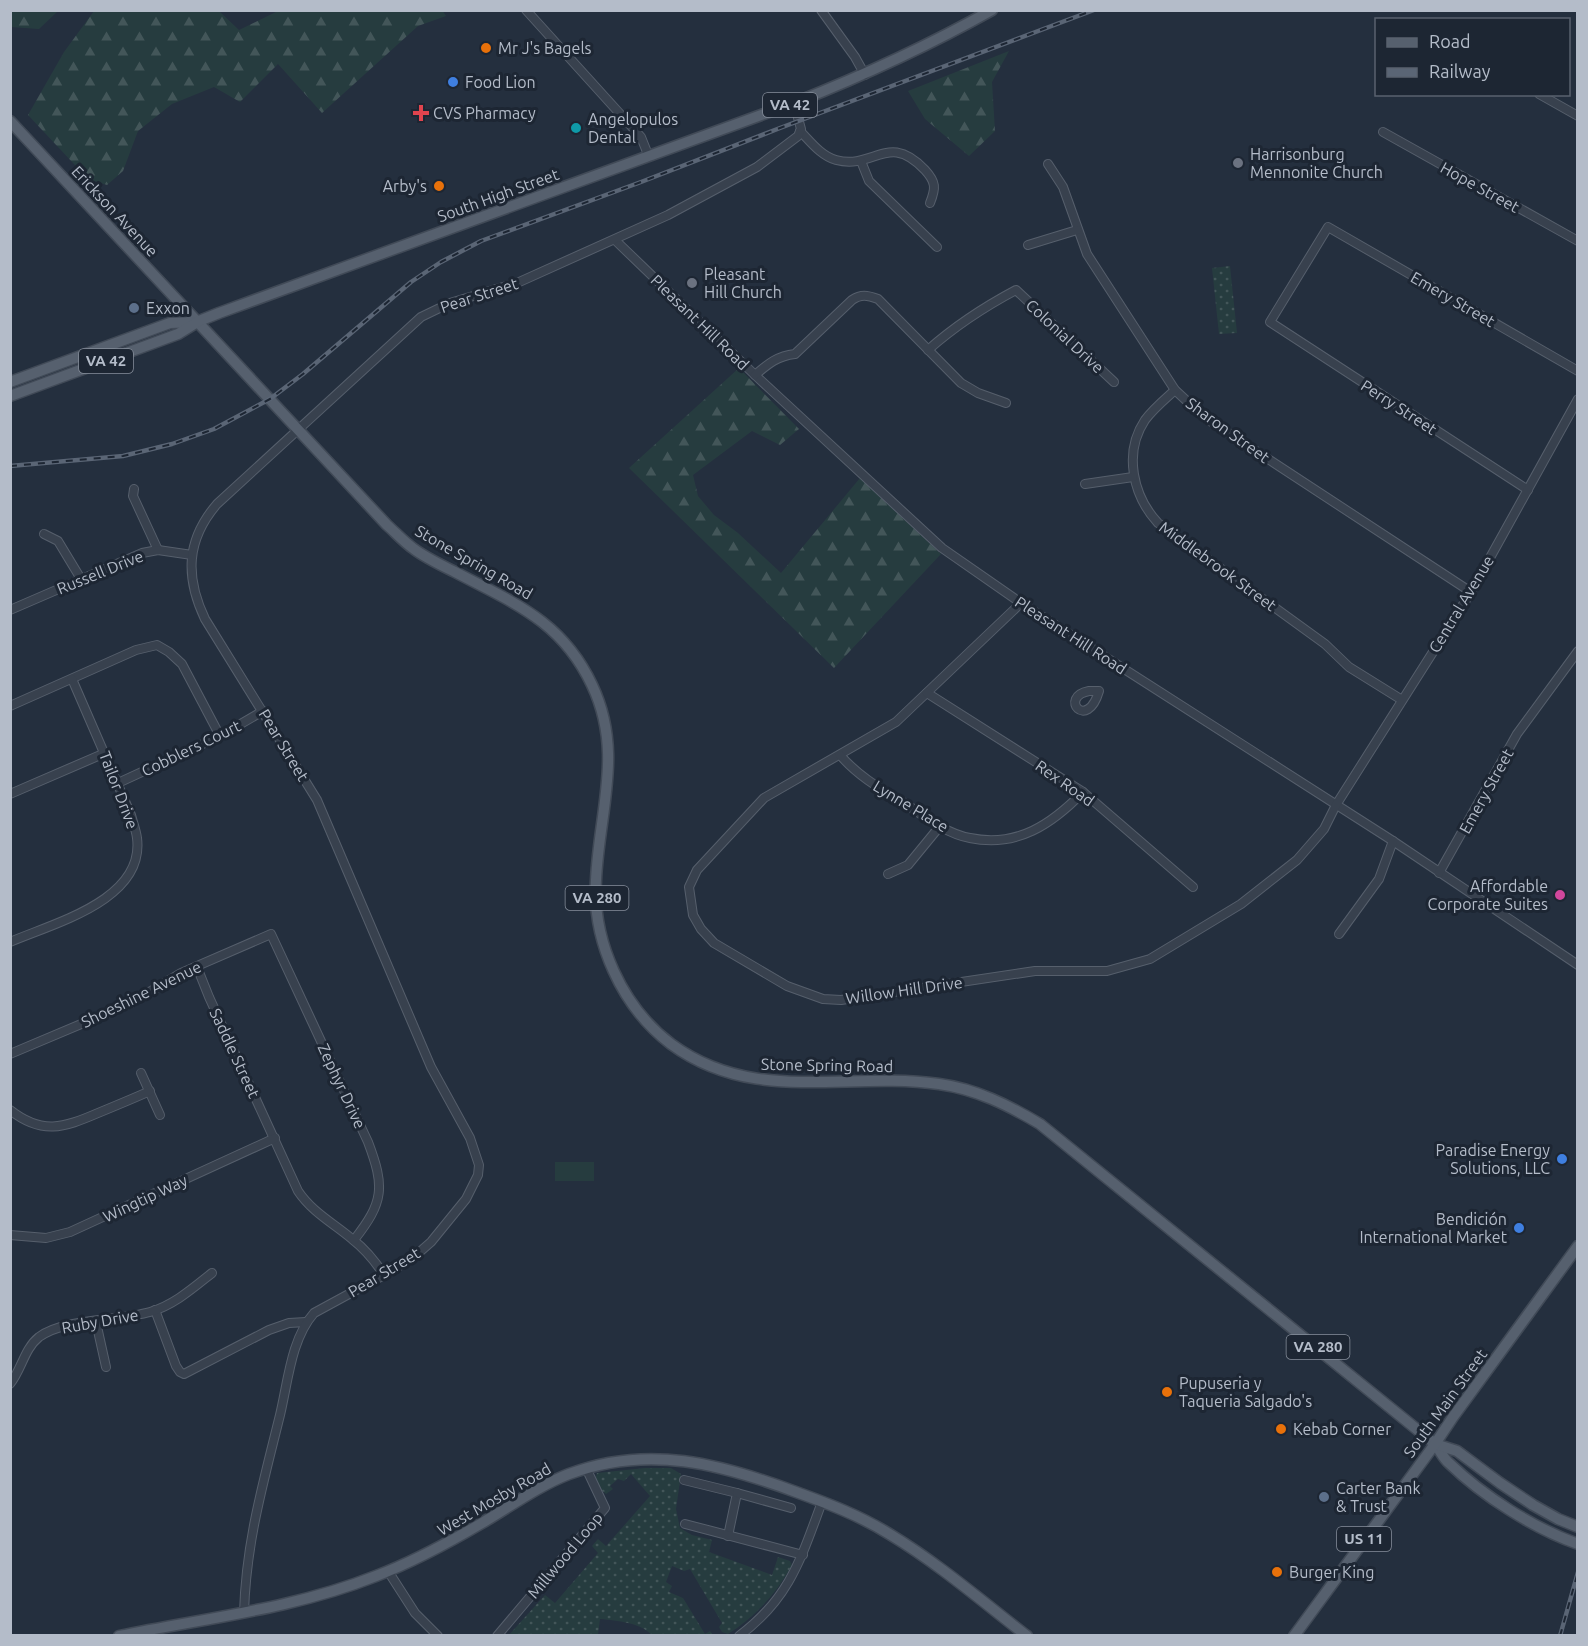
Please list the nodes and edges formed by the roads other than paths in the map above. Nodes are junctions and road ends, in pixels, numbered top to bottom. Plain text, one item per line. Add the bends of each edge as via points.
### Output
1 (526, 10) edge
2 (821, 10) edge
3 (992, 10) edge
4 (865, 75) junction
5 (1543, 96) edge
6 (794, 103) junction
7 (1578, 116) edge
8 (10, 122) edge
9 (800, 131) junction
10 (1383, 132) dead end
11 (649, 157) junction
12 (861, 161) junction
13 (1048, 164) dead end
14 (930, 203) dead end
15 (1328, 227) joint
16 (1077, 230) junction
17 (615, 240) junction
18 (1578, 242) edge
19 (1029, 245) dead end
20 (937, 247) dead end
21 (199, 321) junction
22 (928, 350) junction
23 (1578, 371) edge
24 (755, 375) junction
25 (10, 382) edge
26 (1114, 382) dead end
27 (1175, 390) junction
28 (10, 396) edge
29 (1578, 399) edge
30 (1006, 403) dead end
31 (297, 429) junction
32 (1133, 477) junction
33 (1085, 484) dead end
34 (134, 489) dead end
35 (1528, 490) junction
36 (44, 534) dead end
37 (158, 550) junction
38 (192, 555) junction
39 (81, 579) junction
40 (1471, 592) junction
41 (1021, 603) junction
42 (10, 610) edge
43 (1578, 651) edge
44 (72, 679) junction
45 (927, 693) junction
46 (1402, 700) junction
47 (10, 706) edge
48 (263, 711) junction
49 (220, 736) junction
50 (105, 753) junction
51 (840, 756) junction
52 (118, 783) junction
53 (1083, 792) junction
54 (10, 794) edge
55 (1336, 805) junction
56 (940, 826) junction
57 (1393, 841) junction
58 (1439, 873) junction
59 (888, 874) dead end
60 (1193, 887) dead end
61 (271, 934) joint
62 (1339, 934) dead end
63 (10, 942) edge
64 (1578, 965) edge
65 (197, 967) junction
66 (10, 1054) edge
67 (141, 1073) dead end
68 (150, 1091) junction
69 (10, 1110) edge
70 (160, 1115) dead end
71 (275, 1138) junction
72 (10, 1236) edge
73 (354, 1240) junction
74 (1578, 1246) edge
75 (212, 1273) dead end
76 (384, 1275) junction
77 (155, 1310) junction
78 (96, 1322) junction
79 (306, 1322) junction
80 (106, 1367) dead end
81 (10, 1384) edge
82 (1436, 1444) junction
83 (586, 1468) junction
84 (684, 1480) dead end
85 (737, 1494) junction
86 (822, 1502) junction
87 (791, 1508) dead end
88 (685, 1524) dead end
89 (1578, 1527) edge
90 (728, 1536) junction
91 (1576, 1544) edge
92 (803, 1555) junction
93 (388, 1571) junction
94 (244, 1613) junction
95 (119, 1635) edge
96 (438, 1635) edge
97 (497, 1635) edge
98 (739, 1635) edge
99 (1027, 1635) edge
100 (1294, 1635) edge

1 - 11 street via 641,137
2 - 4 street
3 - 4 main road, South High Street / VA 42
4 - 6 main road, South High Street / VA 42
5 - 7 street
6 - 9 street
6 - 11 main road, South High Street / VA 42
8 - 21 main road, Erickson Avenue
9 - 12 street via 832,159
9 - 17 street, Pear Street via 788,145 757,166
10 - 18 street, Hope Street
11 - 21 main road, South High Street / VA 42
12 - 14 street via 887,152 914,158 935,185
12 - 20 street via 869,181
13 - 16 street, Sharon Street via 1063,187
15 - 23 street, Emery Street
15 - 35 street, Perry Street via 1270,322
16 - 19 street
16 - 27 street, Sharon Street via 1087,254
17 - 24 street, Pleasant Hill Road
17 - 31 street, Pear Street via 517,283 450,303 421,317
21 - 25 main road, VA 42 via 170,323
21 - 28 main road, South High Street / VA 42 via 178,334
21 - 31 main road, Stone Spring Road / VA 280
22 - 24 street via 878,299 859,295 795,354 770,362
22 - 26 street, Colonial Drive via 960,323 1016,290
22 - 30 street via 965,386
24 - 41 street, Pleasant Hill Road via 942,548
27 - 32 street, Middlebrook Street via 1144,422 1132,458
27 - 40 street, Sharon Street via 1204,417
29 - 35 street, Central Avenue
31 - 38 street, Pear Street via 206,516
31 - 82 main road, Stone Spring Road / VA 280 via 415,550 520,605 556,633 592,684 605,722 610,764 596,881 598,922 614,972 628,997 670,1043 708,1066 744,1077 915,1081 965,1089 1005,1104 1048,1131
32 - 33 street
32 - 46 street, Middlebrook Street via 1145,506 1158,523 1325,644 1349,667
34 - 37 street via 133,496
35 - 40 street, Central Avenue
36 - 39 street via 58,541
37 - 38 street, Russell Drive
37 - 39 street, Russell Drive
38 - 48 street, Pear Street via 192,581 198,604
39 - 42 street, Russell Drive
40 - 46 street, Central Avenue
41 - 45 street, Willow Hill Drive
41 - 55 street, Pleasant Hill Road
43 - 58 street, Emery Street via 1518,734
44 - 47 street
44 - 49 street via 136,650 157,645 182,664
44 - 50 street, Tailor Drive
45 - 51 street, Willow Hill Drive via 896,722
45 - 53 street, Rex Road
46 - 55 street, Central Avenue
48 - 49 street, Cobblers Court
48 - 76 street, Pear Street via 317,800 432,1067 470,1138 479,1165 466,1199 431,1242
49 - 52 street, Cobblers Court
50 - 52 street, Tailor Drive
50 - 54 street
51 - 55 street, Willow Hill Drive via 764,798 697,870 689,887 693,915 714,943 787,986 823,999 842,1000 1035,971 1107,971 1150,959 1241,903 1297,860 1324,829
51 - 56 street, Lynne Place via 855,772
52 - 63 street, Tailor Drive via 137,838 133,866 122,885 87,909
53 - 56 street, Lynne Place via 1062,814 1030,834 1000,841 969,838
53 - 60 street, Rex Road
55 - 57 street, Pleasant Hill Road
56 - 59 street via 908,866
57 - 58 street, Pleasant Hill Road
57 - 62 street via 1379,879
58 - 64 street, Pleasant Hill Road
61 - 65 street, Shoeshine Avenue
61 - 73 street, Zephyr Drive via 378,1170 380,1196 370,1220
65 - 66 street, Shoeshine Avenue via 131,1002
65 - 71 street, Saddle Street
67 - 68 street
68 - 69 street via 67,1126 37,1125
68 - 70 street
71 - 72 street, Wingtip Way via 70,1232 46,1238
71 - 73 street, Saddle Street via 308,1205
73 - 76 street, Saddle Street
74 - 82 main road, South Main Street / US 11
75 - 77 street via 173,1302
76 - 79 street, Pear Street via 314,1313
77 - 78 street, Ruby Drive
77 - 79 street, Ruby Drive via 176,1366 184,1374 269,1330
78 - 80 street
78 - 81 street, Ruby Drive via 57,1328 39,1337
79 - 94 street via 253,1523
82 - 89 main road, Stone Spring Road / VA 280 via 1457,1451 1533,1505
82 - 91 main road, Stone Spring Road / VA 280 via 1447,1462 1491,1497 1551,1534
82 - 100 main road, South Main Street / US 11
83 - 86 main road, West Mosby Road via 638,1460 696,1462 739,1472
83 - 93 main road, West Mosby Road via 546,1484 458,1537
83 - 97 street, Millwood Loop via 605,1508
84 - 85 street
85 - 87 street
85 - 90 street
86 - 92 street
86 - 99 main road, West Mosby Road via 893,1536
88 - 90 street
90 - 92 street
92 - 98 street via 773,1605
93 - 94 main road, West Mosby Road via 331,1592
93 - 96 street via 415,1613
94 - 95 main road, West Mosby Road

